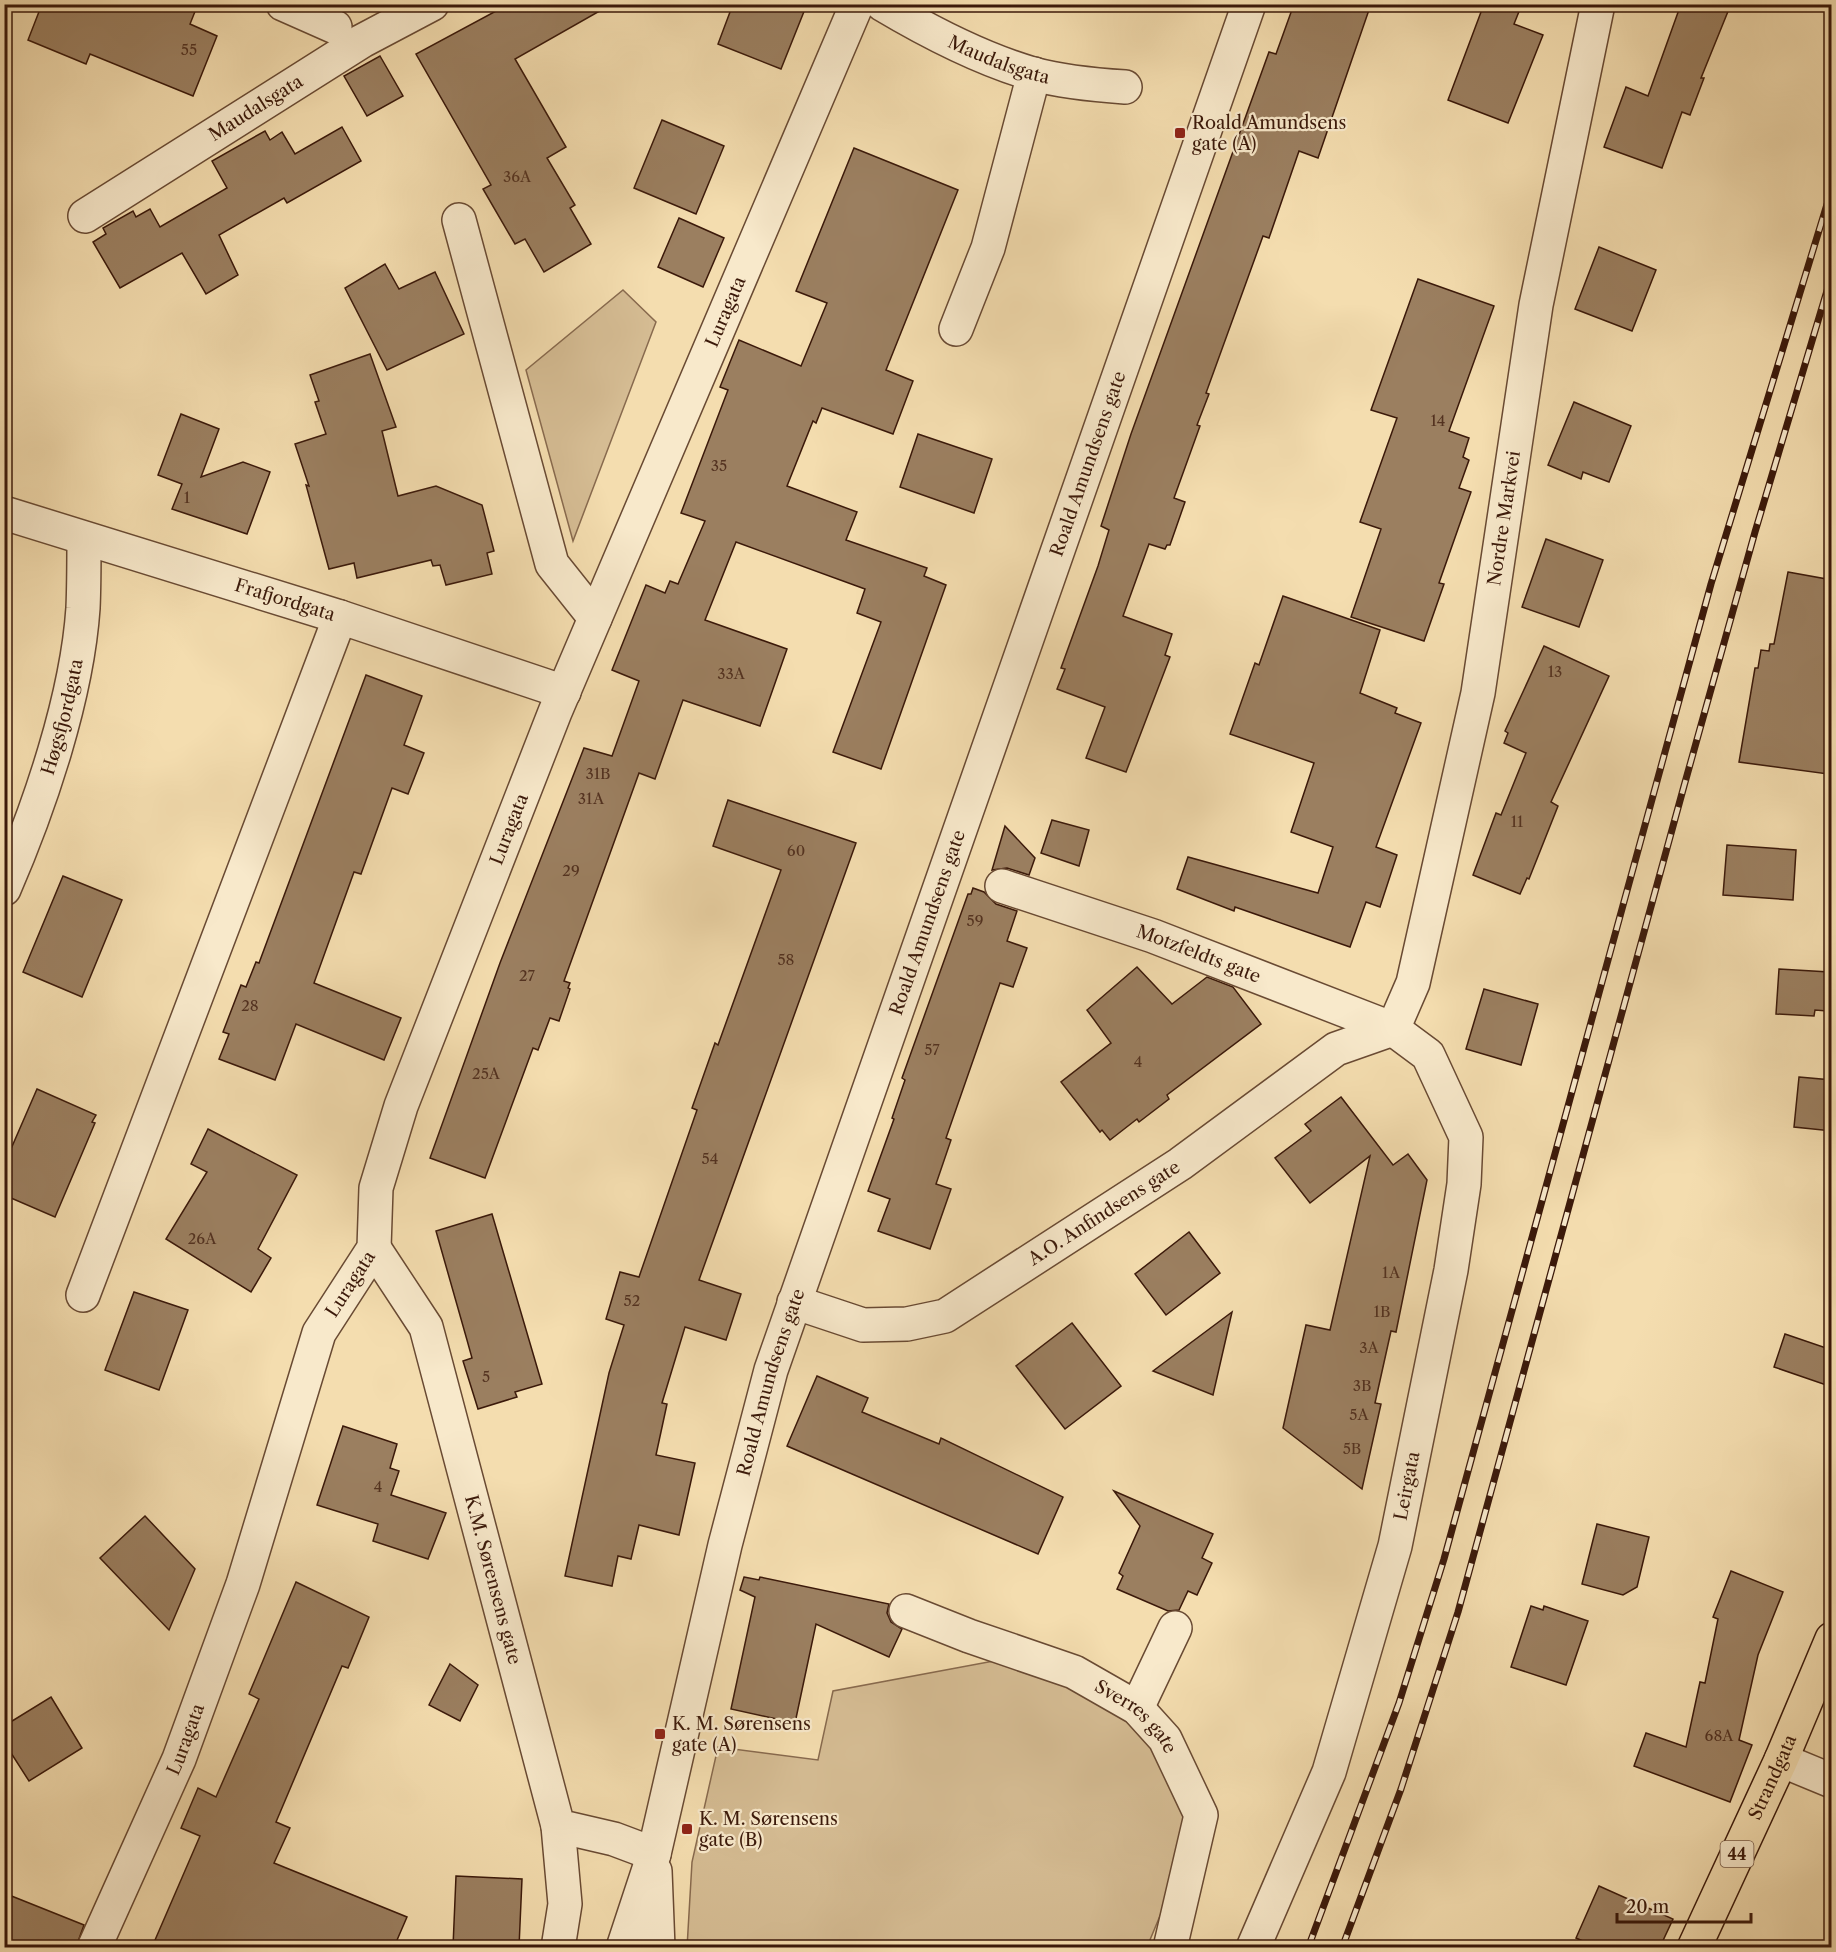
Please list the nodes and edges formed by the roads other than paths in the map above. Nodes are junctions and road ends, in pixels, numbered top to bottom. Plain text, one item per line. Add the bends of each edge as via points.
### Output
1 (284, 4) edge
2 (432, 4) edge
3 (857, 4) edge
4 (882, 4) edge
5 (1249, 4) edge
6 (1598, 4) edge
7 (335, 27) dead end
8 (1034, 74) junction
9 (1125, 87) dead end
10 (85, 216) dead end
11 (459, 220) dead end
12 (956, 328) dead end
13 (4, 513) edge
14 (84, 539) junction
15 (340, 617) junction
16 (595, 618) junction
17 (564, 692) junction
18 (1002, 886) dead end
19 (4, 889) edge
20 (1393, 1029) junction
21 (374, 1248) junction
22 (83, 1295) dead end
23 (794, 1302) junction
24 (906, 1611) dead end
25 (1175, 1628) dead end
26 (1832, 1639) edge
27 (1137, 1708) junction
28 (1781, 1760) junction
29 (1832, 1780) edge
30 (558, 1826) junction
31 (654, 1854) junction
32 (94, 1947) edge
33 (558, 1947) edge
34 (623, 1947) edge
35 (658, 1947) edge
36 (1170, 1947) edge
37 (1253, 1947) edge
38 (1694, 1947) edge

1 - 7 street
2 - 10 street, Maudalsgata via 362,40
3 - 16 street, Luragata
4 - 8 street, Maudalsgata via 969,49
5 - 23 street, Roald Amundsens gate
6 - 20 street, Nordre Markvei via 1536,305 1478,693 1413,983
8 - 9 street, Maudalsgata
8 - 12 street via 988,248
11 - 16 street via 552,564
13 - 14 street, Frafjordgata
14 - 15 street, Frafjordgata
14 - 19 street, Høgsfjordgata via 83,609 69,691 45,777
15 - 17 street, Frafjordgata
15 - 22 street
16 - 17 street, Luragata
17 - 21 street, Luragata via 401,1106 376,1188
18 - 20 street, Motzfeldts gate via 1153,936
20 - 23 street, A.O. Anfindsens gate via 1335,1049 1180,1164 945,1316 907,1324 863,1325
20 - 37 street, Leirgata via 1428,1054 1466,1137 1464,1184 1451,1270 1395,1546 1329,1772
21 - 30 street, K.M. Sørensens gate via 426,1327
21 - 32 street, Luragata via 320,1333 243,1584 179,1759
23 - 31 street, Roald Amundsens gate via 771,1370 725,1545
24 - 27 street, Sverres gate via 1074,1672
25 - 27 street
26 - 28 main road, Strandgata / 44
27 - 36 street, Sverres gate via 1165,1739 1201,1815
28 - 29 street
28 - 38 main road, Strandgata / 44
30 - 31 street via 614,1839
30 - 33 street, K.M. Sørensens gate via 565,1904
31 - 34 street, Roald Amundsens gate
31 - 35 street, Roald Amundsens gate

